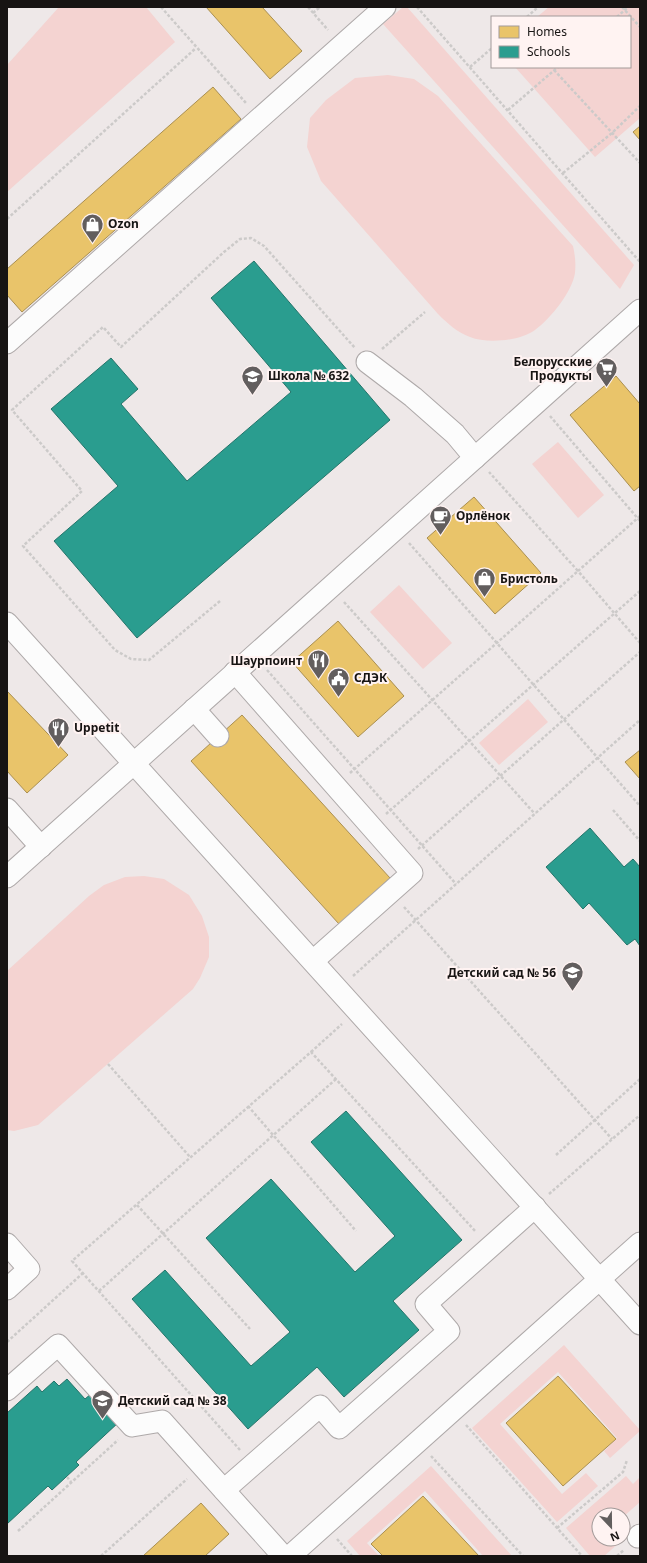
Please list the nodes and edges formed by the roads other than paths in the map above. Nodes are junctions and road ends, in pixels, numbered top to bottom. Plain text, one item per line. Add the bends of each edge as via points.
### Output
1 (385, 7) edge
2 (636, 321) edge
3 (7, 343) edge
4 (367, 362) road end
5 (481, 463) junction
6 (8, 627) edge
7 (235, 672) junction
8 (194, 709) junction
9 (218, 736) dead end
10 (134, 763) junction
11 (7, 809) edge
12 (41, 847) junction
13 (7, 877) edge
14 (313, 961) junction
15 (539, 1203) junction
16 (7, 1244) edge
17 (640, 1244) edge
18 (600, 1279) junction
19 (7, 1289) edge
20 (640, 1324) edge
21 (7, 1390) edge
22 (224, 1490) junction
23 (283, 1556) edge
24 (290, 1556) edge

1 - 3 street
2 - 5 street
4 - 5 street via 413,397 455,434
5 - 7 street via 396,529
6 - 10 street
7 - 8 street
7 - 14 street via 412,873
8 - 9 street
8 - 10 street
10 - 12 street
10 - 14 street
11 - 12 street
12 - 13 street
14 - 15 street
15 - 18 street
15 - 22 street via 426,1304 449,1331 339,1428 320,1406
16 - 19 street via 29,1269
17 - 18 street
18 - 20 street
18 - 24 street
21 - 22 street via 58,1345 132,1426 162,1421
22 - 23 street

